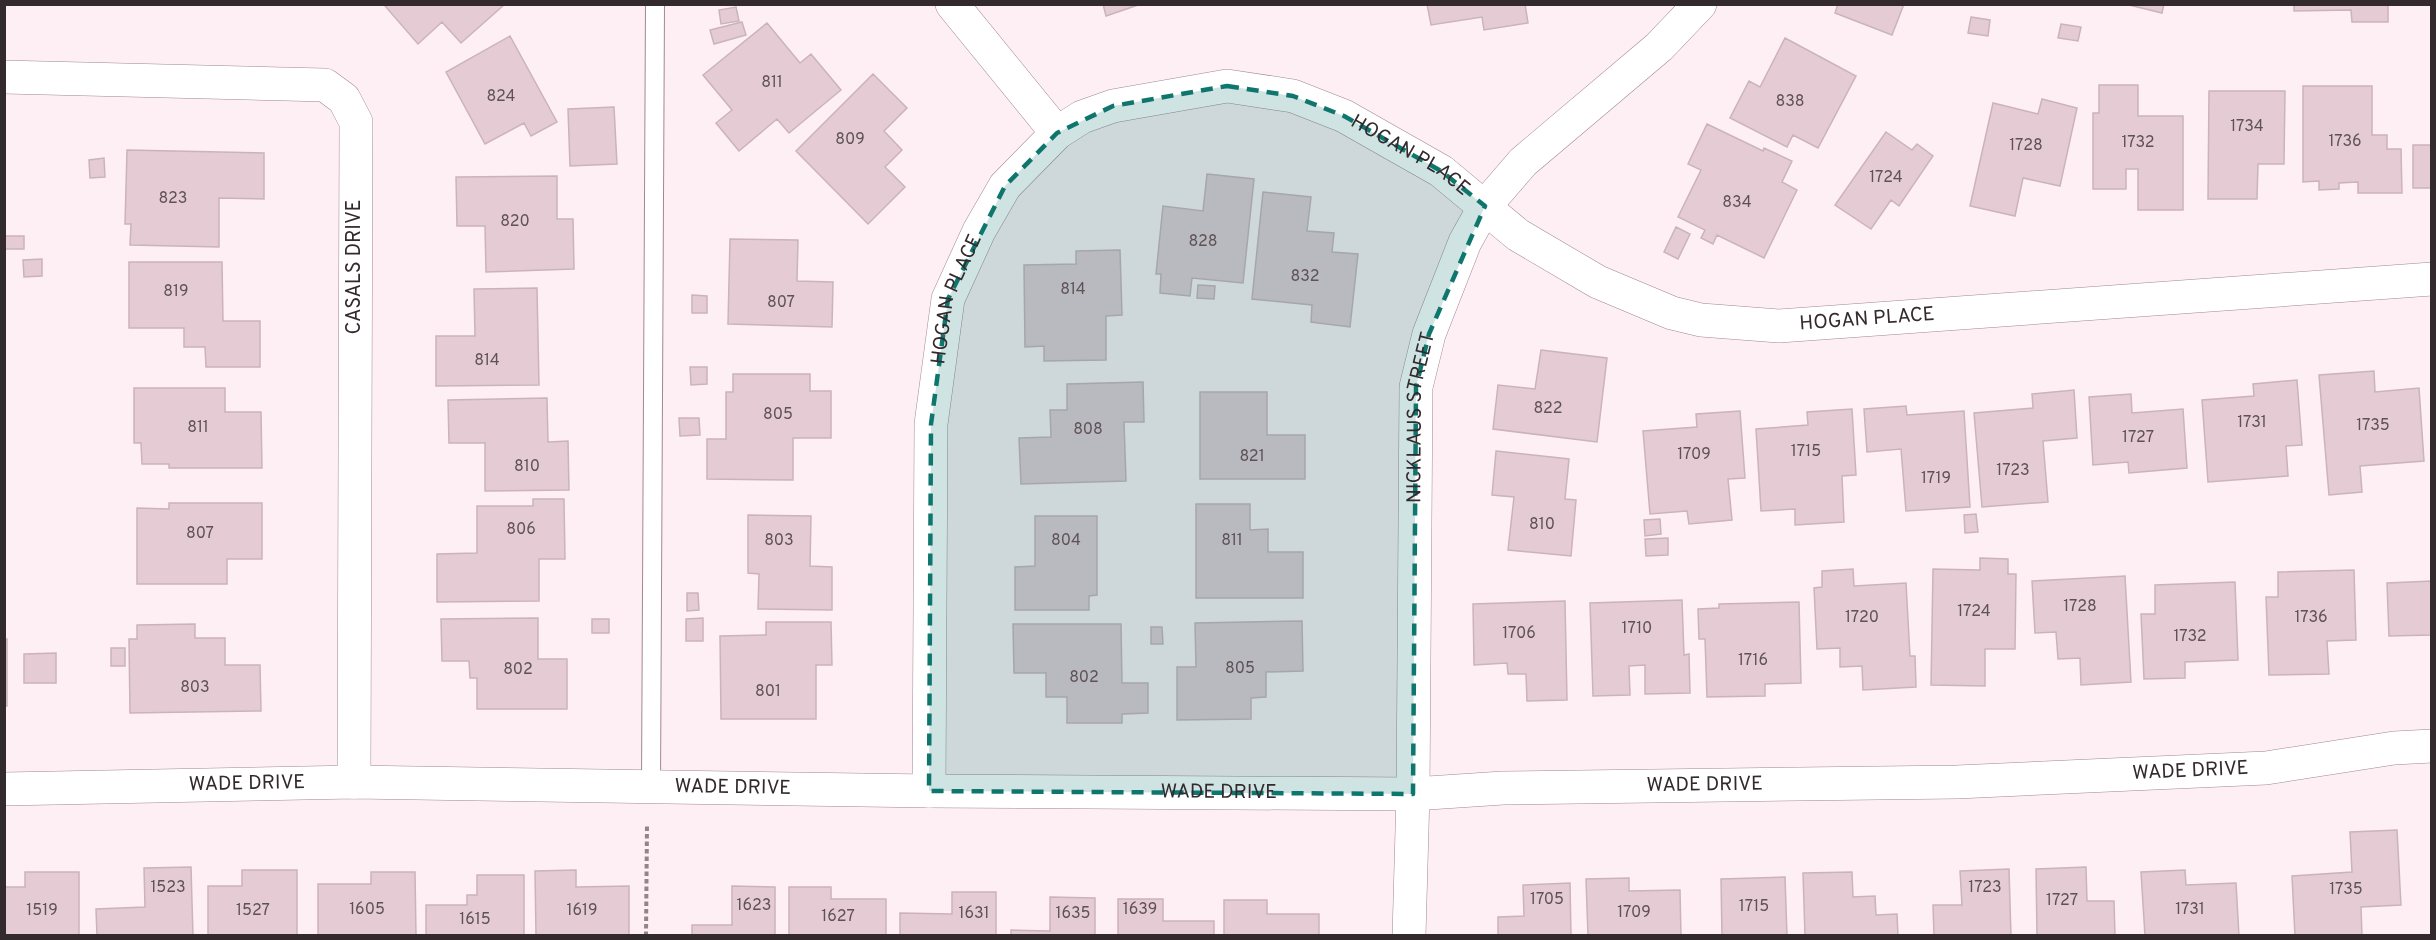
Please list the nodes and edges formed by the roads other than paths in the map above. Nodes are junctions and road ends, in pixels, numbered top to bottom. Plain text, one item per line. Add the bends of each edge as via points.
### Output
1 (655, 4) edge
2 (952, 4) edge
3 (1700, 4) edge
4 (4, 77) edge
5 (1057, 133) junction
6 (1485, 206) junction
7 (2432, 279) edge
8 (2432, 746) edge
9 (354, 782) junction
10 (651, 787) junction
11 (4, 789) edge
12 (929, 791) junction
13 (1413, 794) junction
14 (1409, 936) edge

1 - 10 lane
2 - 5 street
3 - 6 street, NICKLAUS STREET via 1659,47 1523,162
4 - 9 street, CASALS DRIVE via 325,85 344,99 356,122
5 - 6 street, HOGAN PLACE via 1082,117 1113,106 1227,86 1293,96 1344,116 1441,171
5 - 12 street, HOGAN PLACE via 1005,186 948,299 931,424
6 - 7 street, HOGAN PLACE via 1518,235 1598,282 1672,313 1701,320 1779,326
6 - 13 street, NICKLAUS STREET via 1465,242 1429,334 1416,387
8 - 13 street, WADE DRIVE via 2254,769 1957,782 1503,788
9 - 10 street, WADE DRIVE
9 - 11 street, WADE DRIVE
10 - 12 street, WADE DRIVE
12 - 13 street, WADE DRIVE
13 - 14 street, NICKLAUS STREET

